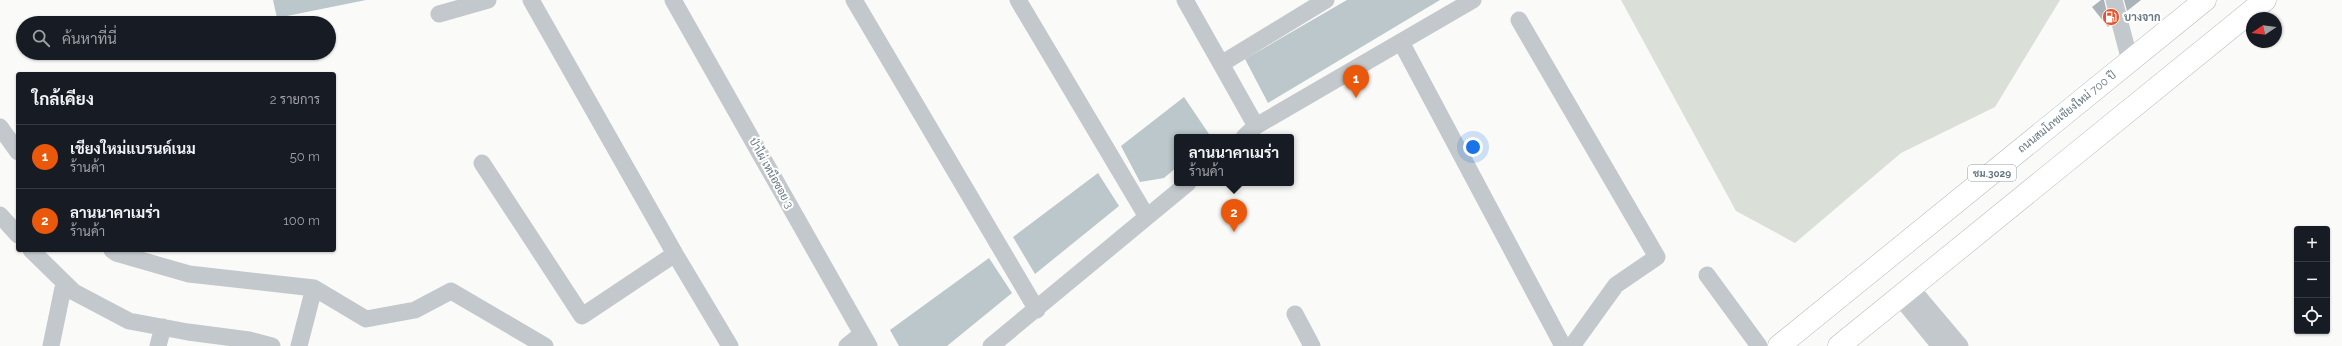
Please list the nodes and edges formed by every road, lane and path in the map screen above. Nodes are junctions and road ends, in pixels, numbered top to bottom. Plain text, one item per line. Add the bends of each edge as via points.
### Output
1 (488, 0) edge
2 (531, 0) edge
3 (673, 0) edge
4 (854, 0) edge
5 (1018, 0) edge
6 (1185, 0) edge
7 (1326, 0) edge
8 (1473, 0) edge
9 (2114, 0) edge
10 (2205, 0) edge
11 (2265, 0) edge
12 (439, 14) dead end
13 (1519, 20) dead end
14 (1401, 42) junction
15 (2130, 61) junction
16 (1221, 64) junction
17 (0, 126) edge
18 (1250, 132) edge
19 (16, 149) edge
20 (482, 163) dead end
21 (1184, 186) edge
22 (0, 215) edge
23 (1148, 217) junction
24 (16, 233) edge
25 (33, 252) edge
26 (115, 252) edge
27 (675, 254) junction
28 (1707, 274) dead end
29 (64, 283) junction
30 (314, 288) junction
31 (1906, 292) junction
32 (1037, 310) junction
33 (1295, 314) dead end
34 (163, 327) junction
35 (865, 340) edge
36 (1849, 343) edge
37 (726, 345) edge
38 (51, 346) edge
39 (158, 346) edge
40 (272, 346) edge
41 (299, 346) edge
42 (545, 346) edge
43 (847, 346) edge
44 (991, 346) edge
45 (1312, 346) edge
46 (1563, 346) edge
47 (1572, 346) edge
48 (1759, 346) edge
49 (1779, 346) edge
50 (1940, 346) edge
51 (1960, 346) edge

1 - 12 street
2 - 27 street
3 - 35 street, ป่าไผ่ เหนือซอย 3
4 - 32 street
5 - 23 street
6 - 16 street
7 - 16 street
8 - 14 street
9 - 15 street
10 - 15 main road, ถนนสมโภชเชียงใหม่ 700 ปี / ชม.3029
11 - 31 main road
13 - 47 street via 1657,258 1616,285
14 - 18 street
14 - 46 street
15 - 49 main road, ถนนสมโภชเชียงใหม่ 700 ปี / ชม.3029
16 - 18 street
17 - 19 street
20 - 27 street via 582,316
21 - 23 street
22 - 24 street
23 - 32 street
25 - 29 street
26 - 30 street via 189,274
27 - 37 street
28 - 48 street
29 - 34 street via 74,292 129,321
29 - 38 street
30 - 41 street
30 - 42 street via 366,319 415,310 451,291
31 - 36 main road
31 - 50 street
31 - 51 street
32 - 44 street
33 - 45 street
34 - 39 street
34 - 40 street
35 - 43 street

